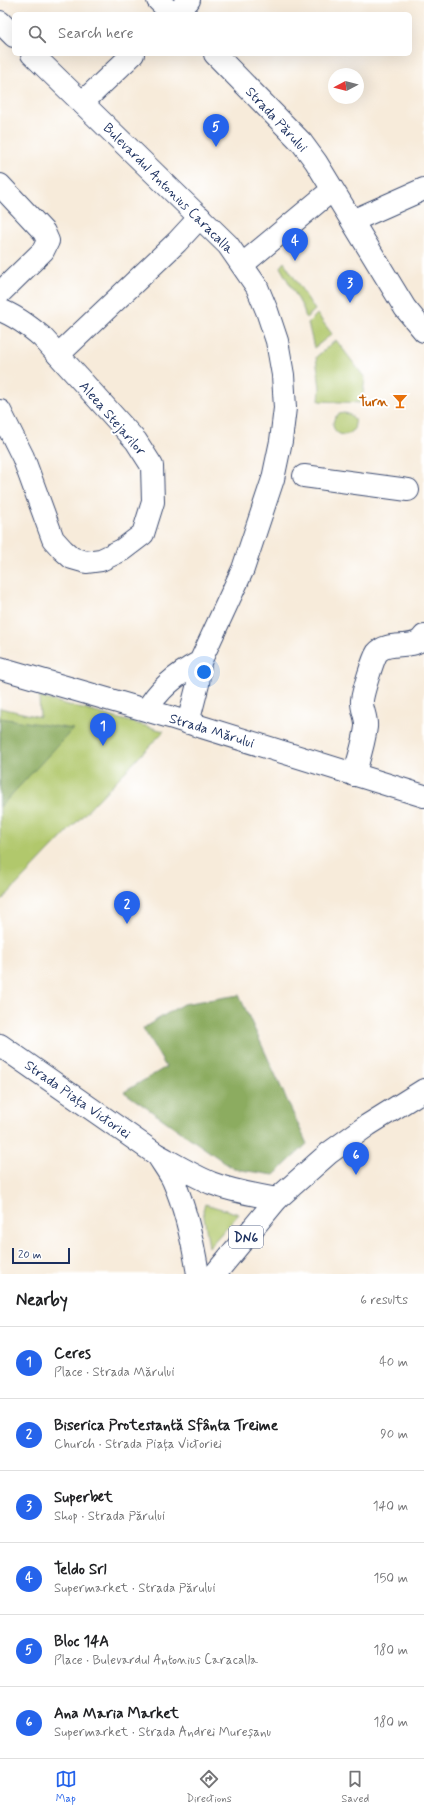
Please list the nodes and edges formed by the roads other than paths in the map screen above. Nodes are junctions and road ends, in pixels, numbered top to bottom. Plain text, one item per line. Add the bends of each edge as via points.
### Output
1 (158, 0) edge
2 (189, 0) edge
3 (170, 12) edge
4 (178, 12) edge
5 (0, 22) edge
6 (12, 34) edge
7 (34, 56) edge
8 (131, 56) edge
9 (217, 56) edge
10 (83, 102) junction
11 (0, 185) edge
12 (424, 189) edge
13 (332, 190) junction
14 (200, 217) junction
15 (352, 221) junction
16 (243, 264) junction
17 (0, 293) edge
18 (0, 310) edge
19 (424, 331) edge
20 (58, 355) junction
21 (0, 411) edge
22 (304, 476) dead end
23 (412, 491) edge
24 (424, 636) edge
25 (200, 662) junction
26 (0, 668) edge
27 (146, 710) junction
28 (188, 723) junction
29 (354, 774) junction
30 (424, 796) edge
31 (0, 1045) edge
32 (424, 1090) edge
33 (156, 1154) junction
34 (277, 1199) junction
35 (198, 1274) edge
36 (215, 1274) edge

1 - 3 street
2 - 4 street
5 - 6 street
7 - 10 street, Bulevardul Antonius Caracalla
8 - 10 street
9 - 13 street, Strada Părului via 302,143
10 - 14 street, Bulevardul Antonius Caracalla
11 - 17 street via 44,232 48,241 43,251
12 - 15 street
13 - 15 street, Strada Părului
13 - 16 street
14 - 16 street, Bulevardul Antonius Caracalla
14 - 20 street
15 - 19 street, Strada Părului via 405,308
16 - 25 street, Bulevardul Antonius Caracalla via 257,287 277,341 283,374 285,408 273,479 245,562
18 - 20 street, Aleea Stejarilor via 12,314 26,324
20 - 21 street, Aleea Stejarilor via 136,441 152,466 153,502 143,534 122,550 101,560 86,562 72,558 53,538 23,457
22 - 23 street
24 - 29 street via 412,644 386,646 374,659 362,700 366,726
25 - 27 street via 186,669 162,688
25 - 28 street, Bulevardul Antonius Caracalla via 198,684
26 - 27 street, Strada Mărului
27 - 28 street, Strada Mărului
28 - 29 street, Strada Mărului
29 - 30 street, Strada Mărului
31 - 33 street, Strada Piața Victoriei
32 - 34 street, DN6 via 361,1129 329,1153
33 - 34 street, Strada Piața Victoriei via 210,1183
33 - 35 street, Strada Piața Victoriei via 173,1180 182,1205
34 - 36 street, DN6

